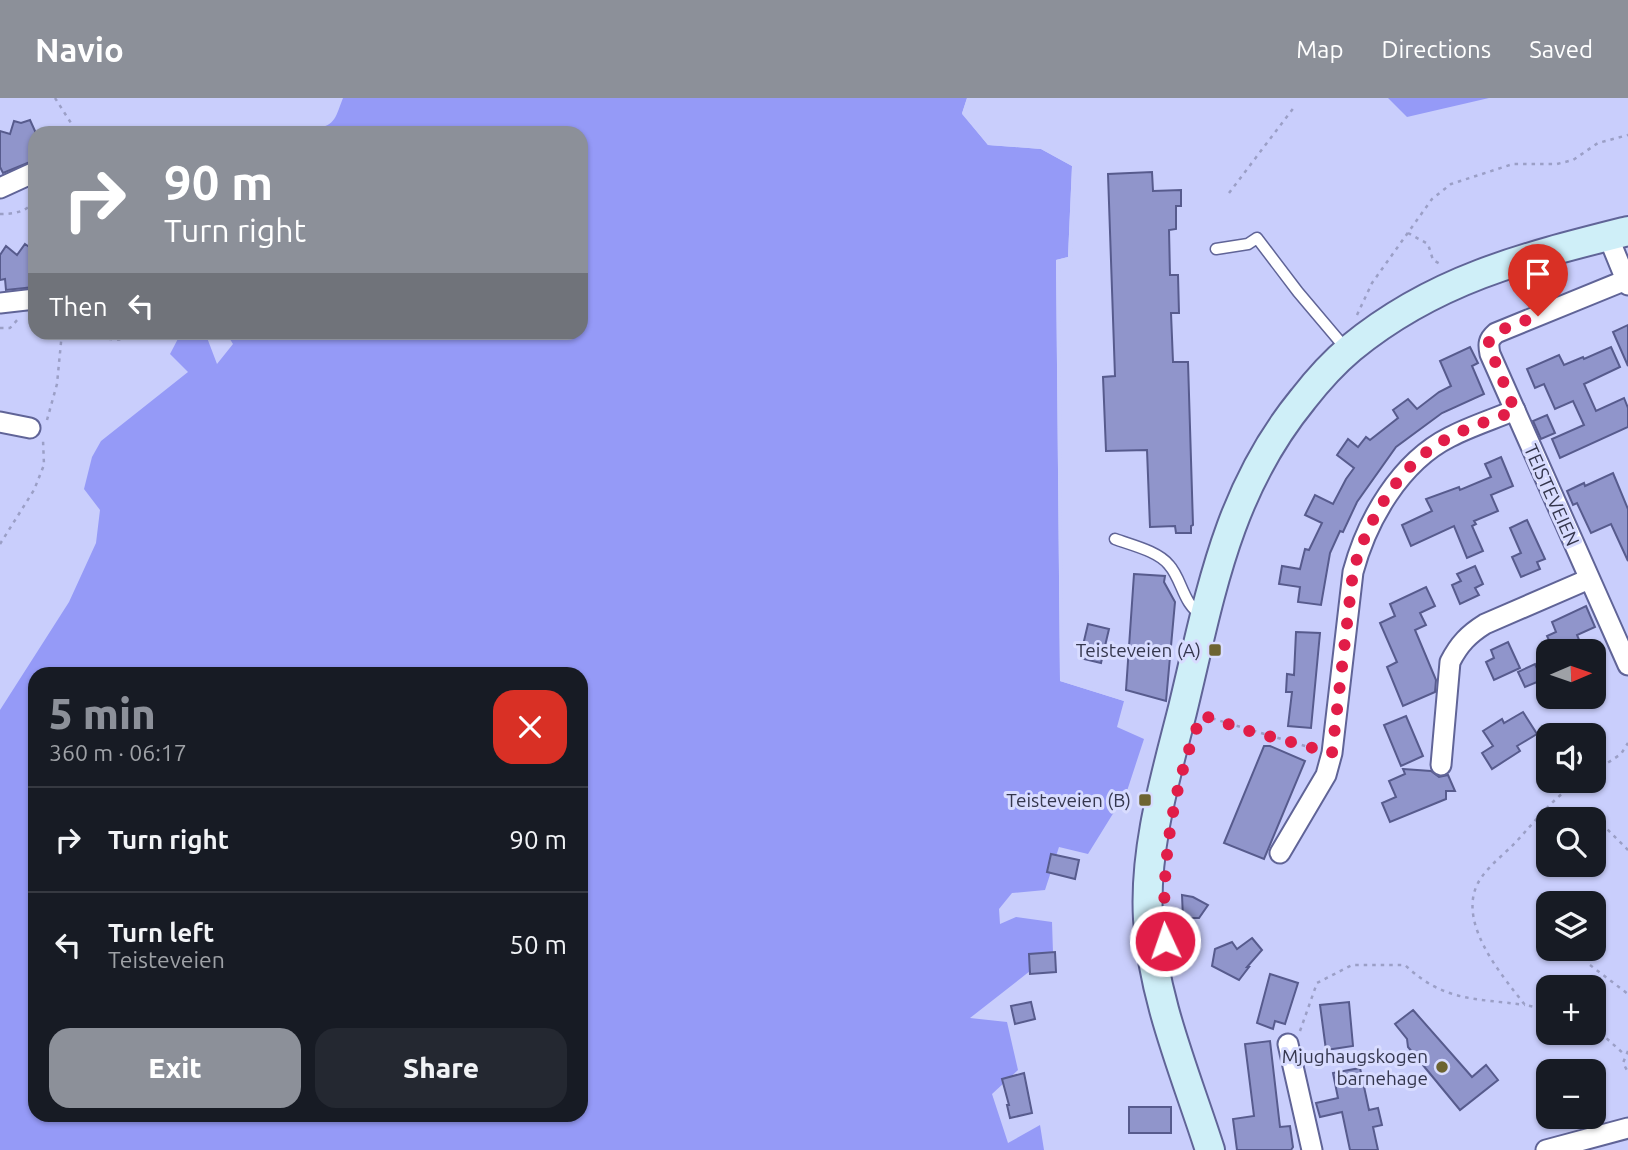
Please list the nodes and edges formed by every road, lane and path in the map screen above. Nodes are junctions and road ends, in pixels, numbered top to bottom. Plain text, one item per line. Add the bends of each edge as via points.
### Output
1 (55, 98) edge
2 (1294, 106) dead end
3 (72, 126) edge
4 (1628, 135) edge
5 (28, 175) edge
6 (0, 188) edge
7 (1229, 193) dead end
8 (28, 208) edge
9 (0, 214) edge
10 (1408, 233) junction
11 (1618, 233) edge
12 (1216, 249) dead end
13 (1446, 274) dead end
14 (1627, 283) edge
15 (28, 300) edge
16 (0, 303) edge
17 (1356, 321) dead end
18 (106, 340) edge
19 (128, 340) edge
20 (1348, 351) junction
21 (1515, 411) junction
22 (0, 422) edge
23 (30, 429) dead end
24 (1115, 539) dead end
25 (1589, 579) junction
26 (1205, 617) junction
27 (1628, 664) edge
28 (1198, 724) dead end
29 (1628, 743) edge
30 (1332, 753) junction
31 (1606, 764) edge
32 (1441, 765) dead end
33 (1560, 793) edge
34 (1548, 807) edge
35 (1536, 820) edge
36 (1606, 828) edge
37 (1628, 850) edge
38 (1280, 853) dead end
39 (1590, 965) dead end
40 (1628, 994) edge
41 (1525, 1005) junction
42 (1536, 1007) edge
43 (1606, 1038) edge
44 (1289, 1051) joint
45 (1628, 1051) edge
46 (1625, 1055) junction
47 (1628, 1072) edge
48 (1628, 1129) edge
49 (1210, 1150) edge
50 (1311, 1150) edge
51 (1546, 1150) edge

1 - 3 path
2 - 7 path
4 - 10 path via 1598,143 1573,160 1513,164 1451,184 1432,199
5 - 6 street
8 - 9 path
10 - 13 path via 1427,244
10 - 17 path via 1366,293
11 - 14 street
11 - 20 main road via 1462,280 1398,313
12 - 20 lane via 1248,244 1257,237
14 - 21 street, TEISTEVEIEN via 1490,339 1490,354
15 - 16 street
18 - 19 path
20 - 26 main road via 1294,410 1264,453 1231,524
21 - 25 street, TEISTEVEIEN
21 - 30 street via 1449,437 1425,454 1375,513 1353,572
22 - 23 street
24 - 26 lane via 1169,564 1196,612
25 - 27 street, TEISTEVEIEN
25 - 32 street via 1485,624 1456,649 1449,669
26 - 49 main road via 1157,818 1148,916 1161,997
28 - 30 path via 1202,715
29 - 31 path via 1622,754
30 - 38 street via 1326,775
33 - 34 path
35 - 41 path via 1482,877 1473,894 1474,918 1488,956
36 - 37 path
39 - 40 path
41 - 42 path
41 - 44 path via 1444,993 1405,965 1352,965 1318,983
43 - 46 path
44 - 50 street
45 - 46 path
46 - 47 path
48 - 51 street

